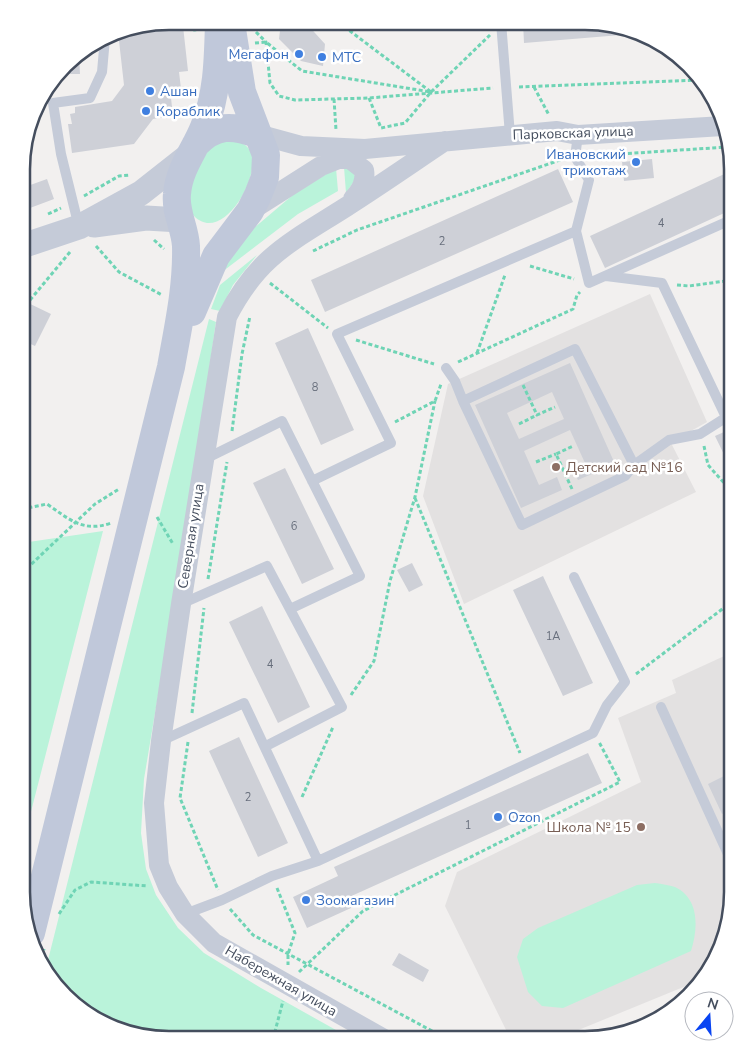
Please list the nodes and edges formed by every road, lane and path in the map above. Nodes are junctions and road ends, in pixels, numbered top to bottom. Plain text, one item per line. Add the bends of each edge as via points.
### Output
1 (218, 30) edge
2 (243, 30) edge
3 (252, 30) edge
4 (349, 30) edge
5 (495, 30) edge
6 (501, 30) edge
7 (266, 42) junction
8 (104, 47) edge
9 (692, 80) edge
10 (506, 87) junction
11 (431, 92) junction
12 (369, 98) junction
13 (718, 126) edge
14 (257, 134) junction
15 (578, 134) junction
16 (510, 135) junction
17 (445, 141) junction
18 (722, 147) edge
19 (365, 149) junction
20 (192, 150) junction
21 (575, 156) junction
22 (339, 159) junction
23 (346, 206) junction
24 (246, 216) junction
25 (180, 220) junction
26 (724, 223) edge
27 (147, 227) junction
28 (576, 231) junction
29 (86, 234) junction
30 (30, 244) edge
31 (65, 250) dead end
32 (307, 254) dead end
33 (176, 258) junction
34 (510, 260) junction
35 (276, 276) dead end
36 (606, 276) junction
37 (724, 281) edge
38 (269, 282) junction
39 (590, 283) junction
40 (662, 283) junction
41 (265, 290) dead end
42 (167, 297) dead end
43 (30, 300) dead end
44 (251, 313) dead end
45 (337, 334) junction
46 (477, 352) junction
47 (171, 367) junction
48 (446, 368) junction
49 (519, 375) junction
50 (435, 401) junction
51 (463, 402) junction
52 (724, 405) edge
53 (555, 407) dead end
54 (537, 415) junction
55 (724, 418) edge
56 (519, 424) dead end
57 (383, 428) junction
58 (700, 434) junction
59 (573, 446) dead end
60 (230, 447) junction
61 (556, 454) junction
62 (203, 460) junction
63 (536, 462) dead end
64 (634, 466) junction
65 (312, 481) junction
66 (724, 483) edge
67 (123, 494) dead end
68 (415, 498) junction
69 (576, 499) junction
70 (30, 508) edge
71 (154, 512) dead end
72 (75, 523) junction
73 (114, 531) dead end
74 (30, 565) edge
75 (187, 569) junction
76 (574, 577) dead end
77 (205, 595) junction
78 (180, 604) junction
79 (724, 608) edge
80 (290, 609) junction
81 (625, 682) junction
82 (342, 707) junction
83 (661, 707) dead end
84 (190, 728) junction
85 (593, 733) junction
86 (161, 740) junction
87 (266, 746) junction
88 (525, 764) junction
89 (295, 811) junction
90 (35, 835) dead end
91 (30, 842) edge
92 (724, 845) edge
93 (318, 861) junction
94 (272, 876) junction
95 (168, 887) junction
96 (222, 900) junction
97 (185, 914) junction
98 (42, 927) edge
99 (288, 954) junction
100 (306, 964) junction
101 (287, 986) junction
102 (275, 1031) edge
103 (369, 1031) edge
104 (432, 1031) edge

1 - 20 main road via 215,88 207,120
2 - 14 main road via 242,92
3 - 7 path
4 - 11 path
5 - 11 path
6 - 10 lane
7 - 11 path via 302,71
7 - 12 path via 270,83 279,96 295,100
8 - 29 lane via 102,72 90,98 53,103 61,154
9 - 10 path
10 - 11 path
10 - 16 lane
11 - 12 path
11 - 12 path via 404,123 381,128
13 - 15 street, Парковская улица
14 - 19 street, Парковская улица via 301,146
14 - 20 main road via 226,128 207,133
14 - 24 main road via 264,146 266,163 258,195
15 - 16 street, Парковская улица via 557,131
15 - 21 lane
16 - 17 street, Парковская улица
17 - 19 street, Парковская улица
17 - 23 street, Северная улица
18 - 21 path
19 - 22 street, Парковская улица
20 - 25 main road via 176,194
20 - 29 street
21 - 28 lane via 589,180
21 - 32 path via 357,230
22 - 23 street via 350,159 359,164 366,176 362,187
22 - 24 street, Парковская улица via 321,166
23 - 62 street, Северная улица via 268,258 240,291 227,317
24 - 25 main road via 233,229 214,233 204,232
24 - 47 main road via 207,275
25 - 27 street
25 - 33 main road via 186,245
26 - 36 lane
27 - 29 street
27 - 33 path
27 - 33 street via 160,226 174,238 182,250
28 - 34 lane
28 - 39 lane
29 - 30 street
29 - 42 path via 120,272
31 - 43 path via 74,248
33 - 47 main road via 187,280
34 - 39 path
34 - 45 lane
34 - 46 path
35 - 38 path
36 - 39 lane
36 - 40 lane
37 - 40 path via 688,286
38 - 41 path
38 - 45 path
39 - 46 path via 577,295 573,309
40 - 52 lane
44 - 60 path via 242,354
45 - 48 path
45 - 57 lane
46 - 48 path
47 - 98 main road
48 - 50 path
48 - 51 lane
49 - 51 lane
49 - 54 path
49 - 64 lane via 575,349
50 - 57 path
50 - 68 path
51 - 69 lane via 522,525
53 - 54 path
54 - 56 path
55 - 58 lane
57 - 65 lane via 391,443
58 - 64 lane via 669,440
58 - 66 path via 708,465
59 - 61 path
60 - 62 lane
60 - 65 lane via 282,421
60 - 77 path
61 - 63 path
61 - 69 path
62 - 75 street, Северная улица
64 - 69 lane via 625,476
65 - 80 lane via 360,576
67 - 72 path via 125,485 95,504
68 - 82 path via 390,581 374,661
68 - 88 path
70 - 72 path via 47,504
71 - 75 path
72 - 73 path via 88,528 116,522
72 - 74 path
75 - 78 street, Северная улица
76 - 81 lane
77 - 78 lane
77 - 80 lane via 267,566
77 - 84 path
78 - 86 street, Северная улица
79 - 81 path
80 - 82 lane
81 - 85 lane via 607,705
82 - 87 lane
82 - 89 path
83 - 92 lane
84 - 86 lane
84 - 87 lane via 244,703
84 - 96 path via 180,798
85 - 88 lane
85 - 100 path via 620,782 363,911
86 - 95 street, Северная улица via 154,803 155,834 159,864
87 - 89 lane
88 - 93 lane
89 - 93 lane
90 - 91 path via 32,844
93 - 94 lane
94 - 96 lane
94 - 99 path via 295,933
95 - 97 street, Северная улица
95 - 98 path via 91,882 75,890
96 - 97 lane
96 - 99 path via 253,935
97 - 101 street, Набережная улица via 214,943
99 - 100 path
99 - 101 path
100 - 101 path
100 - 104 path
101 - 102 path
101 - 103 street, Набережная улица

